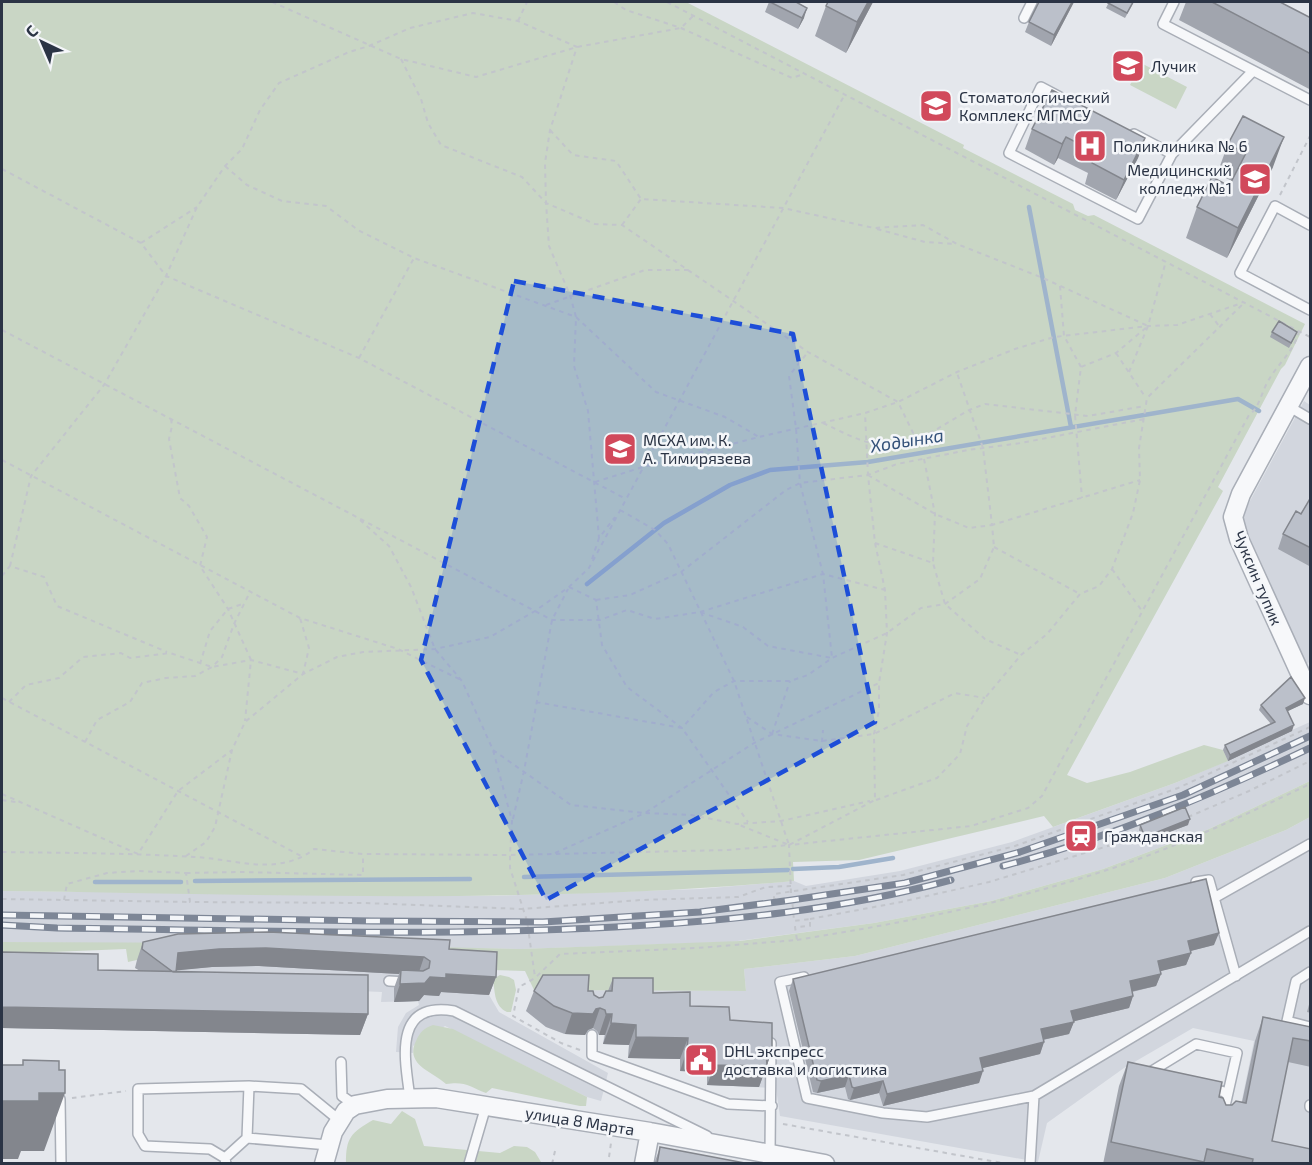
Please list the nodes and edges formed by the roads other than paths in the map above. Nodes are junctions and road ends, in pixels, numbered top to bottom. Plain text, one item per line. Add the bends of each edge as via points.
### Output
1 (1032, 2) edge
2 (1174, 2) edge
3 (1024, 18) dead end
4 (1252, 70) junction
5 (1311, 100) edge
6 (1071, 103) edge
7 (1121, 128) edge
8 (1172, 154) junction
9 (1311, 225) edge
10 (1311, 310) edge
11 (1311, 366) edge
12 (1288, 406) junction
13 (1311, 419) edge
14 (1311, 695) edge
15 (1311, 844) edge
16 (1185, 885) edge
17 (1214, 898) junction
18 (1311, 931) edge
19 (1311, 972) edge
20 (814, 974) edge
21 (1236, 975) junction
22 (389, 981) dead end
23 (417, 982) edge
24 (1311, 1027) edge
25 (592, 1035) dead end
26 (771, 1043) edge
27 (341, 1062) dead end
28 (1158, 1076) edge
29 (249, 1086) junction
30 (1205, 1087) edge
31 (1228, 1093) junction
32 (1034, 1096) junction
33 (410, 1098) junction
34 (49, 1100) edge
35 (355, 1105) junction
36 (486, 1106) junction
37 (772, 1106) junction
38 (339, 1120) junction
39 (1221, 1123) edge
40 (650, 1132) junction
41 (247, 1138) junction
42 (731, 1149) junction
43 (770, 1154) junction
44 (326, 1155) edge
45 (226, 1161) edge
46 (61, 1164) edge
47 (469, 1164) edge
48 (644, 1164) edge
49 (825, 1164) edge
50 (1030, 1164) edge

1 - 3 lane
2 - 4 lane via 1163,24
4 - 5 lane
4 - 8 lane
6 - 8 lane via 1041,87 1009,153 1138,219
7 - 8 lane
9 - 10 lane via 1275,206 1240,273
11 - 12 street, Чуксин тупик
12 - 13 lane
12 - 14 street, Чуксин тупик via 1241,494 1233,517 1239,539
15 - 17 lane
16 - 17 lane via 1209,879
17 - 21 lane
18 - 21 lane
19 - 24 lane via 1296,981 1287,1021
20 - 32 lane via 780,982 807,1098 927,1117
21 - 32 lane
22 - 23 lane
25 - 37 lane via 592,1055 728,1104
26 - 37 lane
27 - 35 lane via 342,1096
28 - 31 lane via 1146,1074 1196,1044 1237,1053
29 - 38 lane via 301,1089
29 - 41 lane
29 - 45 lane via 138,1089 138,1134 146,1146 210,1149
30 - 31 lane
31 - 39 lane
32 - 50 lane
33 - 35 street, улица 8 Марта
33 - 36 street, улица 8 Марта
33 - 42 lane via 405,1038 414,1021 438,1009 454,1011
34 - 46 lane via 60,1099
35 - 38 street
36 - 40 street, улица 8 Марта
36 - 47 lane
37 - 43 lane
38 - 44 street
40 - 42 street, улица 8 Марта
40 - 48 street
41 - 44 lane
41 - 45 lane
42 - 43 street, улица 8 Марта
43 - 49 street, улица 8 Марта

